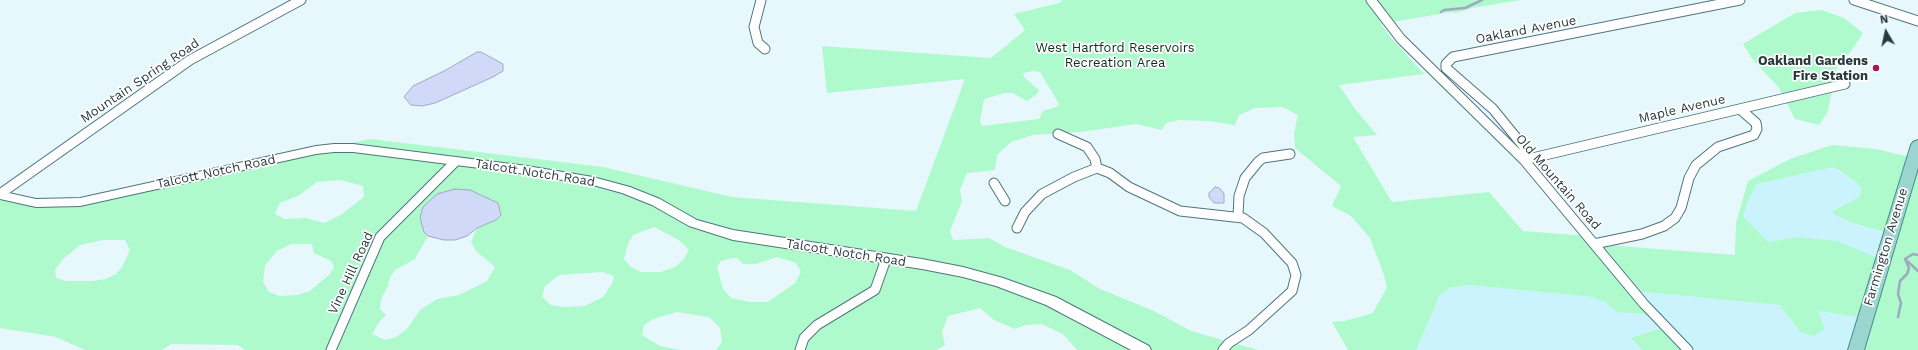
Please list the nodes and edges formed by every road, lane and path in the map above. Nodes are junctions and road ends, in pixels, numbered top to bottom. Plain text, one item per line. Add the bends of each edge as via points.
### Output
1 (301, 0) edge
2 (761, 0) edge
3 (1371, 0) edge
4 (1740, 0) edge
5 (1854, 0) edge
6 (1918, 21) edge
7 (765, 49) dead end
8 (1845, 84) dead end
9 (1740, 109) junction
10 (1058, 134) dead end
11 (1918, 145) edge
12 (1290, 154) dead end
13 (1524, 160) junction
14 (455, 162) junction
15 (1096, 168) junction
16 (994, 183) dead end
17 (0, 195) edge
18 (1005, 201) dead end
19 (1238, 216) junction
20 (1017, 228) dead end
21 (1594, 244) junction
22 (886, 259) junction
23 (331, 350) edge
24 (800, 350) edge
25 (1144, 350) edge
26 (1223, 350) edge
27 (1688, 350) edge
28 (1856, 350) edge

1 - 17 street, Mountain Spring Road via 190,60
2 - 7 street via 754,27 758,43
3 - 13 street, Old Mountain Road via 1401,39
4 - 13 street, Oakland Avenue via 1448,60 1446,64 1450,72 1493,109 1524,147
5 - 6 street
8 - 9 street, Maple Avenue
9 - 13 street, Maple Avenue
9 - 21 street via 1756,123 1754,135 1718,147 1696,165 1675,218 1664,226 1642,234
10 - 15 street via 1087,147 1095,159
11 - 28 main road, Farmington Avenue
12 - 19 street via 1262,158 1258,162 1245,178 1239,196
13 - 21 street, Old Mountain Road
14 - 17 street, Talcott Notch Road via 353,148 334,148 80,202 36,203
14 - 22 street, Talcott Notch Road via 593,181 656,202 693,223 712,230
14 - 23 street, Vine Hill Road via 380,237
15 - 19 street via 1110,173 1129,187 1172,208
15 - 20 street via 1042,194 1025,212
16 - 18 street
19 - 26 street via 1250,222 1280,249 1292,264 1296,275 1292,291
21 - 27 street, Old Mountain Road via 1644,304
22 - 24 street via 875,290 817,325 804,338
22 - 25 street, Talcott Notch Road via 963,272 1024,291 1051,301

